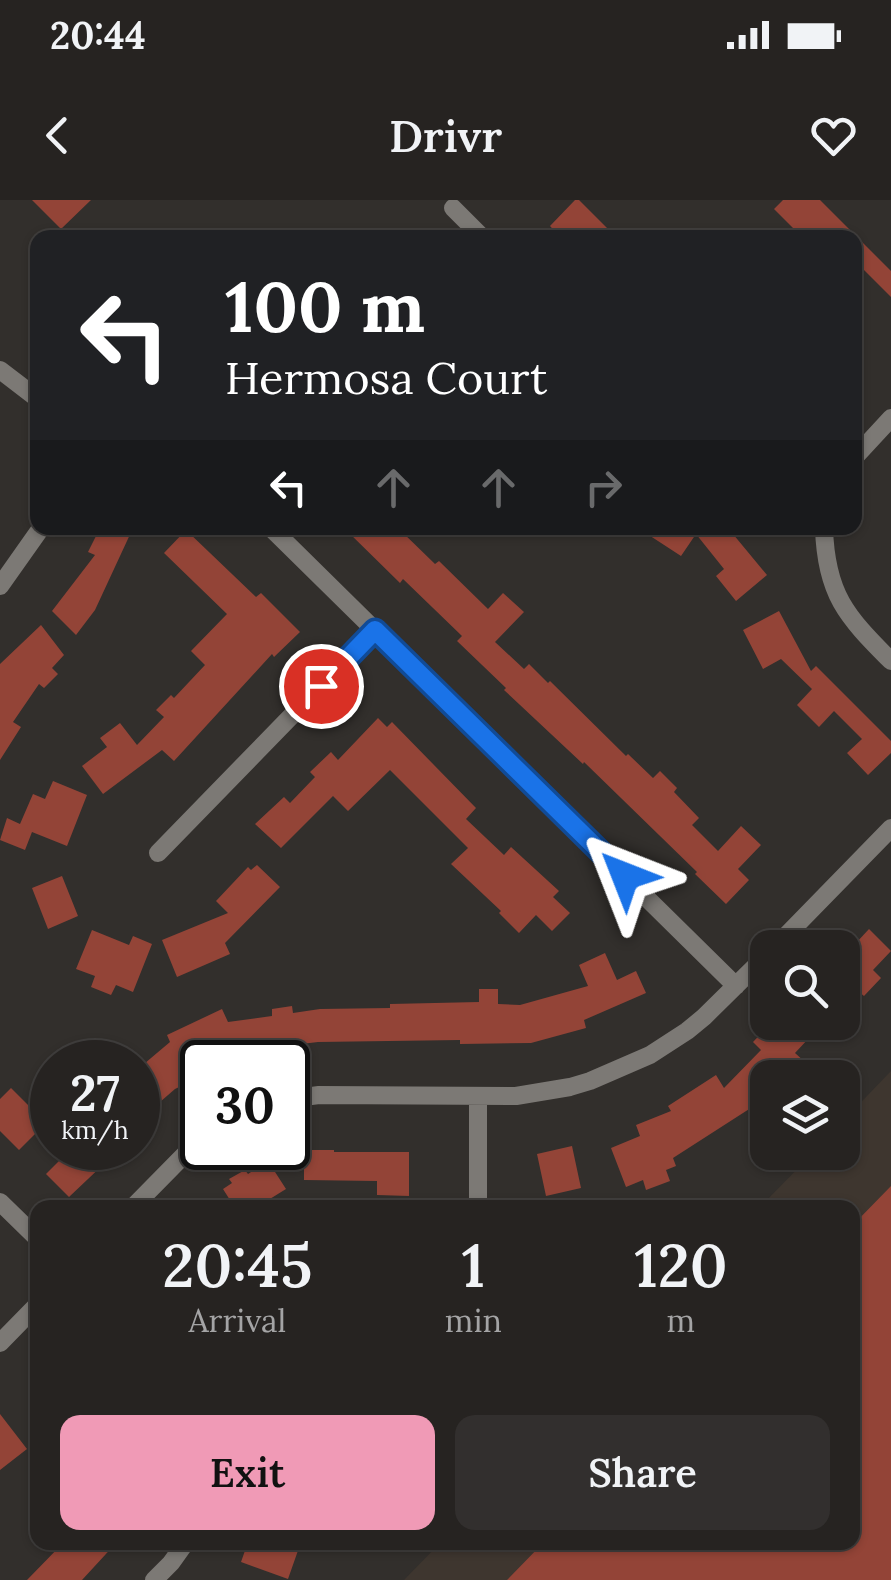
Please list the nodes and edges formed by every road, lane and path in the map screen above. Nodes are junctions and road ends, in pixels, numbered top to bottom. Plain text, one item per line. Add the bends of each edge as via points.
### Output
1 (453, 208) dead end
2 (475, 230) edge
3 (0, 370) edge
4 (30, 393) edge
5 (891, 418) edge
6 (862, 449) edge
7 (36, 535) edge
8 (278, 535) edge
9 (825, 535) edge
10 (0, 586) edge
11 (375, 630) junction
12 (891, 661) edge
13 (891, 828) edge
14 (158, 853) dead end
15 (792, 930) edge
16 (750, 972) edge
17 (736, 986) junction
18 (478, 1096) junction
19 (310, 1097) edge
20 (180, 1159) edge
21 (140, 1200) edge
22 (478, 1200) edge
23 (0, 1202) edge
24 (30, 1231) edge
25 (30, 1312) edge
26 (0, 1343) edge
27 (180, 1550) edge
28 (154, 1580) edge

1 - 2 street
3 - 4 street
5 - 6 street
7 - 10 street
8 - 11 street
9 - 12 street via 839,600
11 - 14 street
11 - 17 street
13 - 15 street
16 - 17 street
17 - 18 street via 669,1044 611,1074 570,1088
18 - 19 street
18 - 22 street
20 - 21 street
23 - 24 street
25 - 26 street
27 - 28 street

